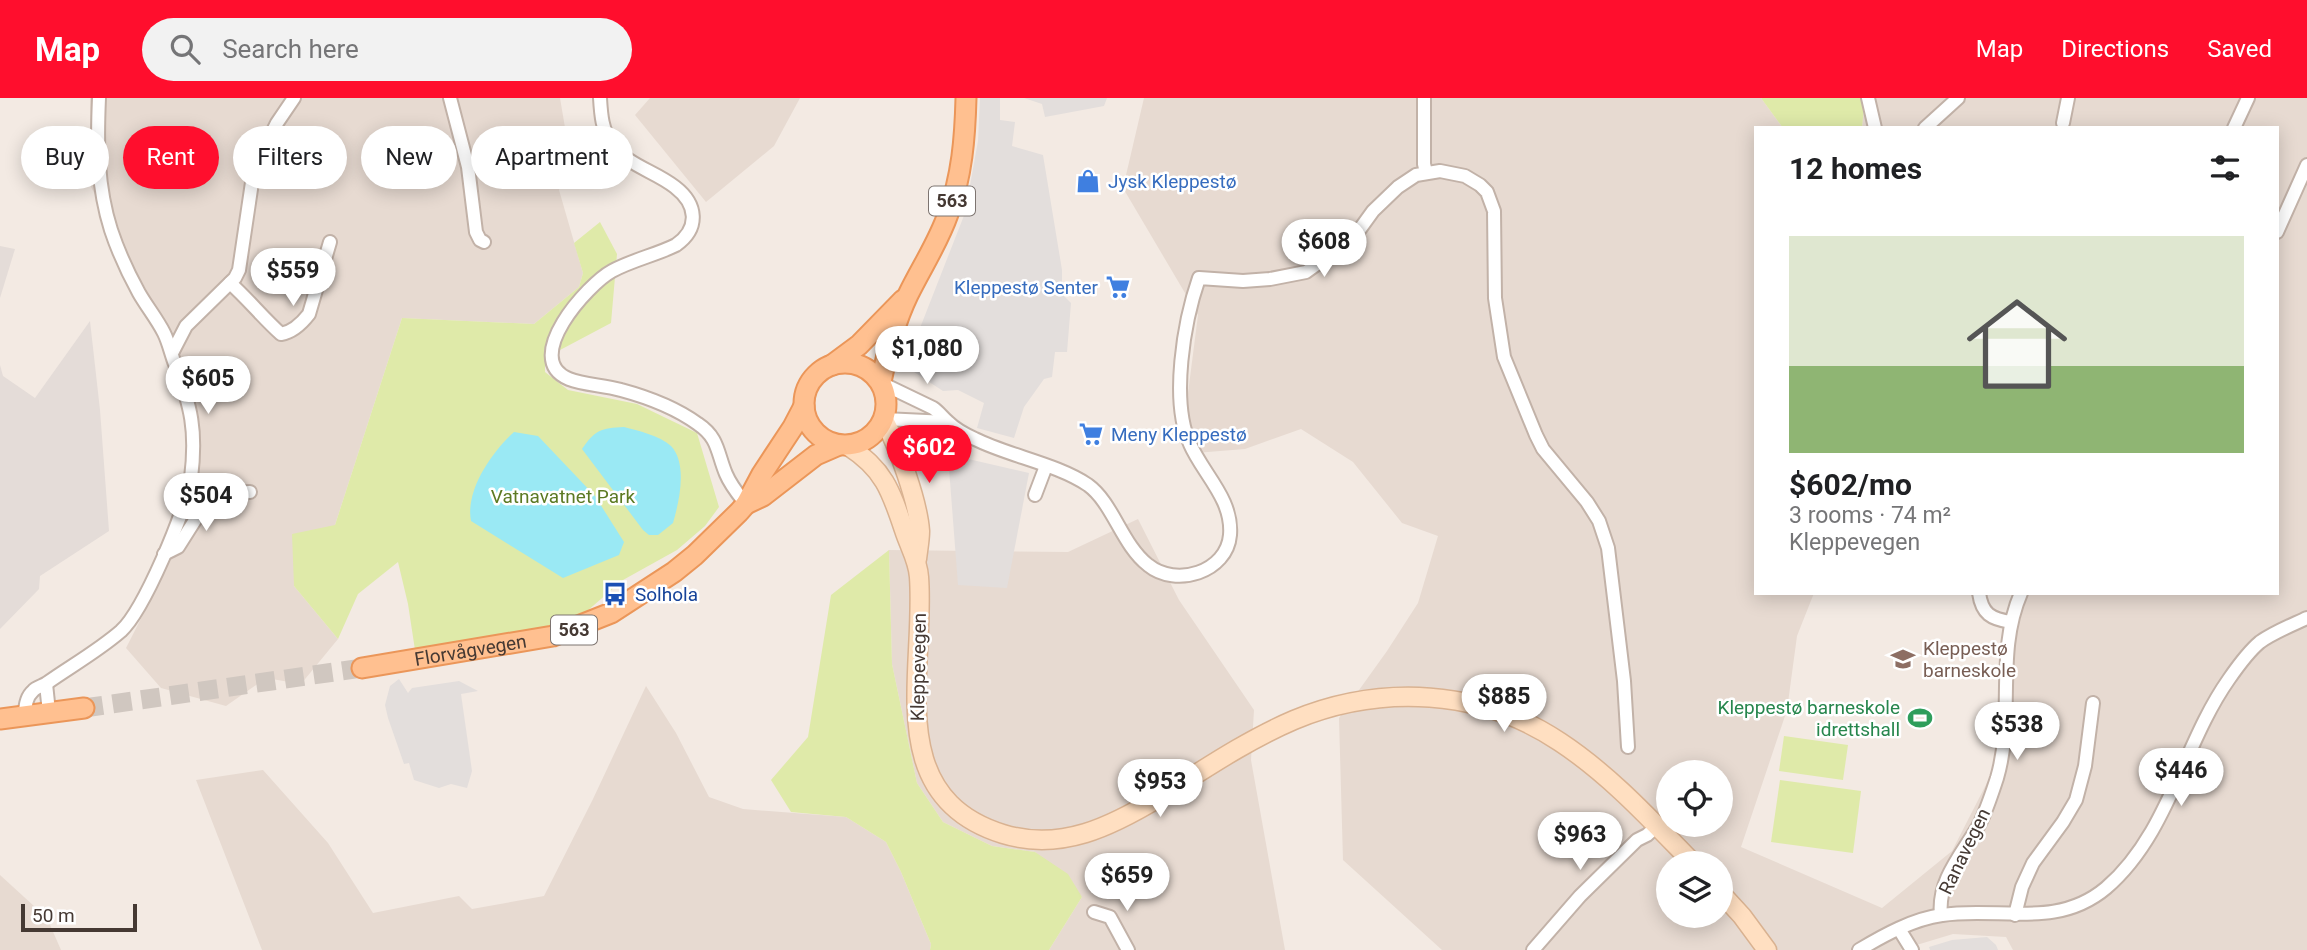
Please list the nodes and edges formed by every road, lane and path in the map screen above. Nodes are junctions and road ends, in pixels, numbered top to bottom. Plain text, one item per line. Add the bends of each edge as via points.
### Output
1 (99, 98) edge
2 (294, 98) edge
3 (450, 98) edge
4 (600, 98) edge
5 (966, 98) edge
6 (1424, 98) edge
7 (1868, 98) edge
8 (1958, 98) edge
9 (2068, 98) edge
10 (2248, 98) edge
11 (2063, 123) dead end
12 (1875, 126) edge
13 (1927, 126) edge
14 (2235, 126) edge
15 (2307, 164) edge
16 (1426, 172) junction
17 (2279, 227) edge
18 (330, 242) dead end
19 (484, 242) dead end
20 (230, 283) junction
21 (908, 295) junction
22 (172, 353) junction
23 (832, 365) junction
24 (881, 382) junction
25 (804, 405) junction
26 (884, 420) junction
27 (947, 422) junction
28 (844, 445) junction
29 (1046, 466) junction
30 (250, 492) dead end
31 (1035, 495) dead end
32 (746, 504) junction
33 (164, 554) junction
34 (917, 562) junction
35 (1980, 595) edge
36 (2020, 595) edge
37 (2307, 618) edge
38 (2011, 622) junction
39 (362, 668) tunnel mouth
40 (46, 684) junction
41 (2093, 704) dead end
42 (84, 708) tunnel mouth
43 (49, 712) junction
44 (25, 715) junction
45 (0, 719) edge
46 (1629, 747) dead end
47 (1656, 825) edge
48 (1656, 827) edge
49 (1668, 837) edge
50 (1681, 851) edge
51 (1733, 906) edge
52 (1094, 912) dead end
53 (1941, 915) junction
54 (2015, 915) junction
55 (1899, 929) junction
56 (1128, 950) edge
57 (1533, 950) edge
58 (1767, 950) edge
59 (1859, 950) edge
60 (1912, 950) edge

1 - 22 street via 97,153 111,231
2 - 20 street via 254,169 243,254
3 - 19 street via 468,167 476,232
4 - 32 street via 601,119 613,145 682,193 694,224 676,245 611,271 598,281 562,325 552,345 551,361 569,379 650,400 699,424 716,443 724,471
5 - 21 main road, 563 via 963,155 949,212
6 - 16 street
7 - 12 street
8 - 13 street
9 - 11 street
10 - 14 street
15 - 17 street
16 - 29 street via 1398,187 1342,246 1306,272 1251,281 1199,278 1182,358 1182,414 1190,445 1221,494 1231,524 1229,545 1220,561 1187,575 1148,566 1091,487
16 - 46 street via 1465,176 1480,185 1492,203 1495,298 1504,357 1536,435 1587,502 1608,548
18 - 20 street via 309,314 286,333 281,334
20 - 22 street via 186,326
21 - 23 main road, 563 via 859,345
21 - 24 main road, 563
22 - 33 street via 191,412 192,462 187,497
23 - 24 main road via 858,364
23 - 25 main road, 563 via 811,381
24 - 26 main road, 563 via 886,398
24 - 27 street via 933,408
25 - 28 main road via 816,434
25 - 32 main road, Florvågvegen / 563
26 - 27 street
26 - 28 main road, 563 via 868,439
26 - 34 main road, Kleppevegen via 916,509 920,532
27 - 29 street via 973,439
28 - 32 main road, Florvågvegen / 563 via 816,455
28 - 34 main road, Kleppevegen via 865,457 881,474
29 - 31 street
30 - 33 street via 230,493 208,505 178,547
32 - 39 main road, Florvågvegen / 563 via 674,572 584,626 514,644
33 - 40 street via 147,593 122,630
34 - 47 main road, Kleppevegen via 915,712 922,758 944,798 961,813 1002,834 1048,841 1071,838 1114,823 1275,729 1361,700 1407,696 1475,705 1540,730 1578,755
35 - 38 street via 1988,616
36 - 38 street, Ranavegen
37 - 54 street via 2259,643 2240,663 2213,702 2163,809 2124,871 2081,904
38 - 53 street, Ranavegen via 2005,733 1997,776 1981,821 1943,887
40 - 43 street
40 - 44 street via 33,690 24,705
41 - 54 street via 2076,800 2033,863
42 - 43 main road
43 - 44 main road
44 - 45 main road
48 - 57 street via 1580,896
49 - 50 main road, Kleppevegen
51 - 58 main road
52 - 56 street via 1110,917
53 - 54 street
53 - 55 street
55 - 59 street
55 - 60 street

